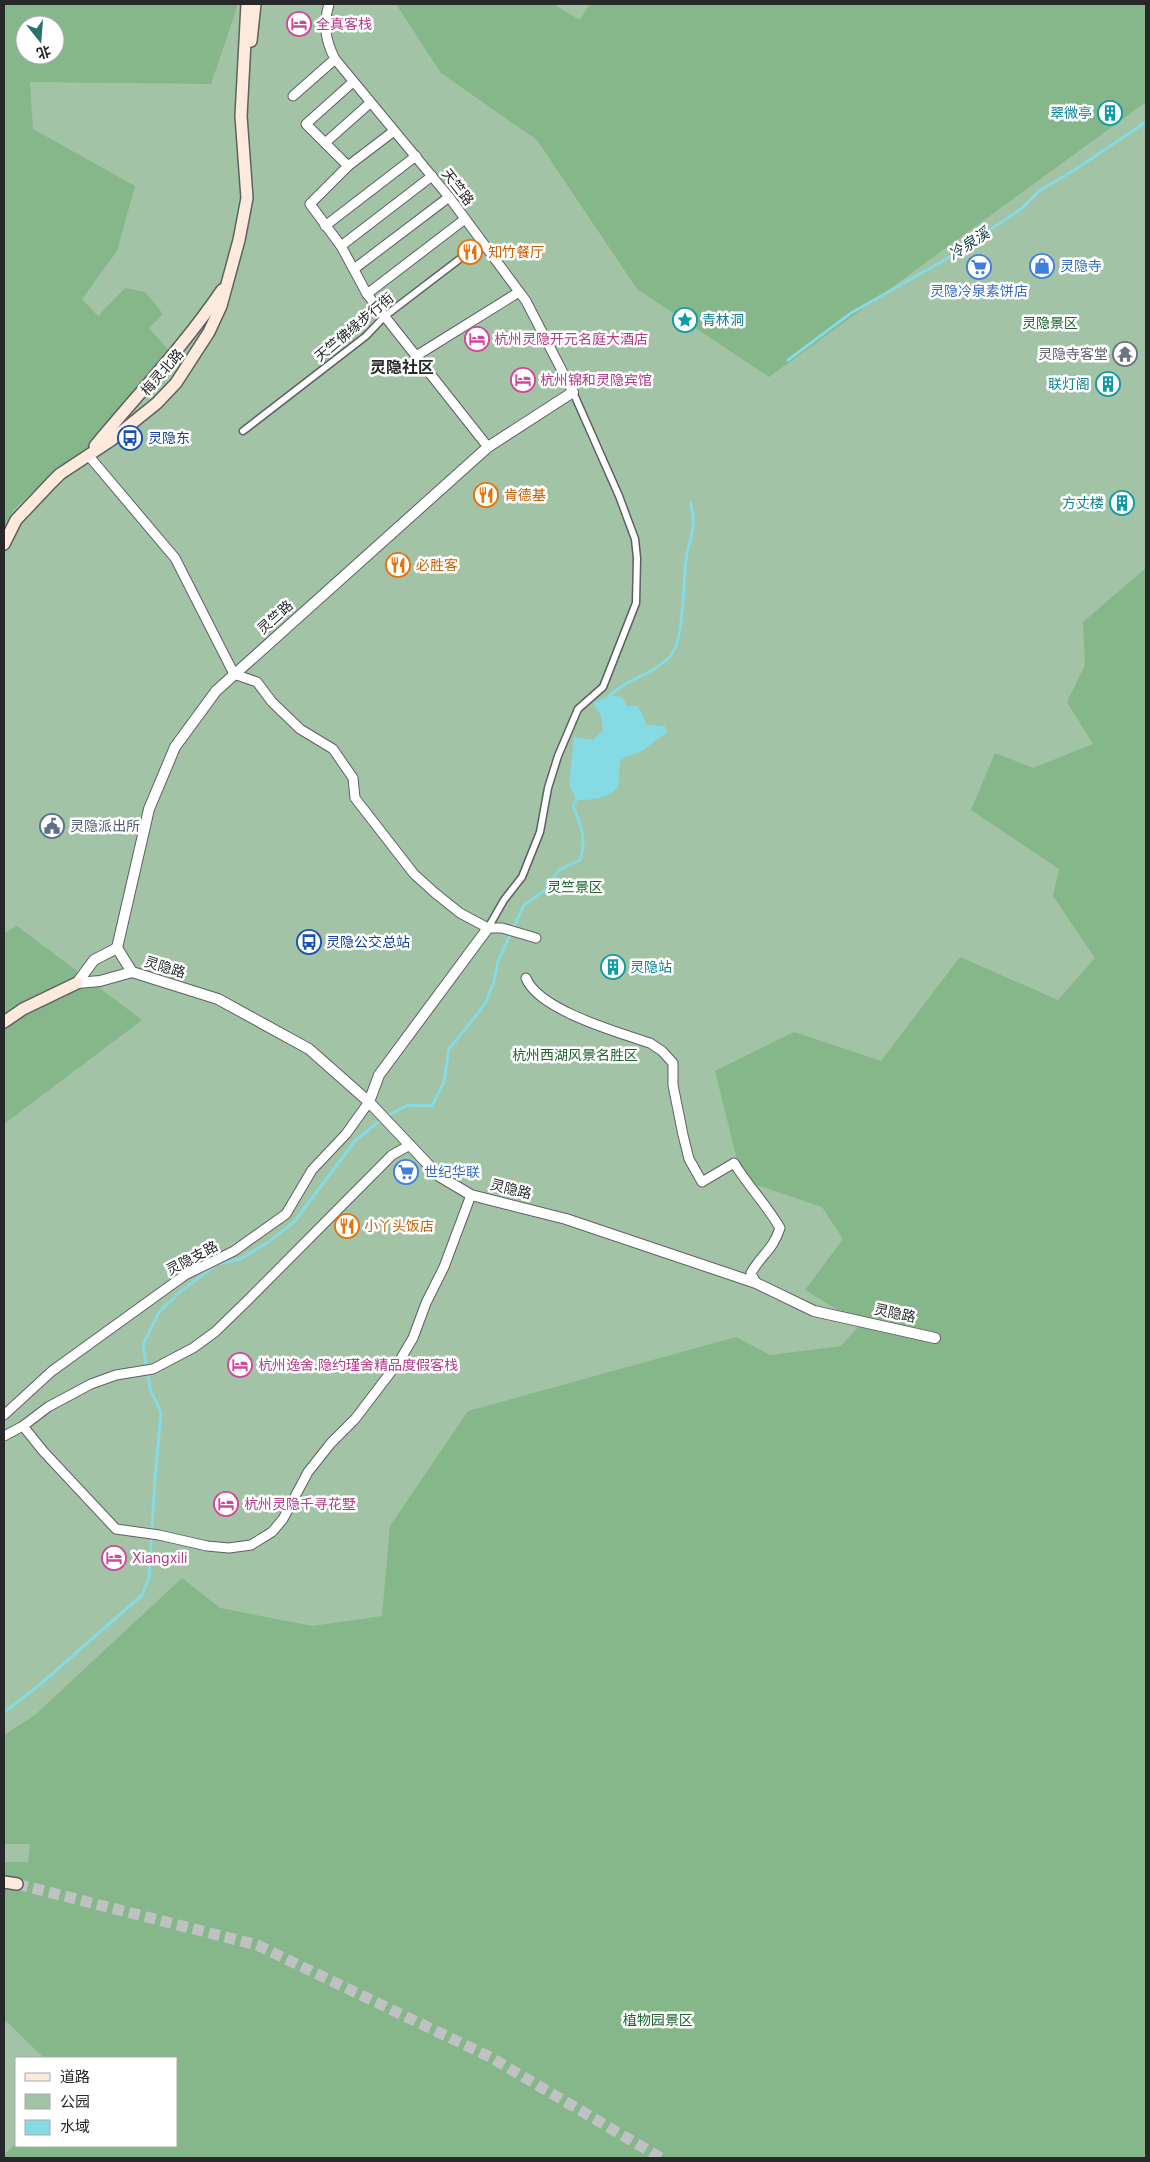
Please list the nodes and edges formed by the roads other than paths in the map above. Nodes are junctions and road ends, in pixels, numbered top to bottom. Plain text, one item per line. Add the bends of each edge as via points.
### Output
1 (246, 4) edge
2 (255, 4) edge
3 (330, 4) edge
4 (335, 59) junction
5 (353, 82) junction
6 (293, 96) dead end
7 (243, 99) junction
8 (370, 103) junction
9 (394, 131) junction
10 (325, 143) junction
11 (416, 156) junction
12 (348, 166) junction
13 (432, 176) junction
14 (449, 197) junction
15 (465, 219) junction
16 (325, 226) junction
17 (482, 242) junction
18 (341, 246) junction
19 (354, 269) junction
20 (227, 283) junction
21 (519, 292) junction
22 (367, 294) junction
23 (384, 316) junction
24 (416, 356) junction
25 (573, 392) junction
26 (242, 431) dead end
27 (488, 447) junction
28 (88, 455) junction
29 (4, 544) edge
30 (234, 674) junction
31 (488, 928) junction
32 (536, 938) dead end
33 (117, 948) junction
34 (132, 972) junction
35 (526, 978) dead end
36 (77, 983) junction
37 (4, 1022) edge
38 (372, 1105) junction
39 (410, 1145) junction
40 (471, 1195) junction
41 (756, 1283) junction
42 (936, 1338) dead end
43 (4, 1414) edge
44 (23, 1426) junction
45 (4, 1436) edge
46 (4, 1882) edge
47 (17, 1884) tunnel mouth

1 - 7 main road, 梅灵北路
2 - 7 main road, 梅灵北路 via 251,56
3 - 4 street, 天竺路 via 324,27
4 - 5 street, 天竺路
4 - 6 street
5 - 8 street, 天竺路
5 - 10 street via 306,124
7 - 20 main road, 梅灵北路 via 241,116 247,198
8 - 9 street, 天竺路
8 - 10 street
9 - 11 street, 天竺路
9 - 12 street
10 - 12 street
11 - 13 street, 天竺路
11 - 16 street
12 - 16 street via 310,204
13 - 14 street, 天竺路
13 - 18 street
14 - 15 street, 天竺路
14 - 19 street
15 - 17 street, 天竺路
15 - 22 street
16 - 18 street
17 - 21 street, 天竺路
17 - 23 street, 天竺佛缘步行街
18 - 19 street
19 - 22 street
20 - 28 main road, 梅灵北路 via 203,319
20 - 28 main road, 梅灵北路 via 209,332 176,383 133,423
21 - 24 street
21 - 25 street, 天竺路
22 - 23 street
23 - 24 street
23 - 26 street, 天竺佛缘步行街 via 366,336
24 - 27 street
25 - 27 street, 灵竺路
25 - 31 street via 635,539 636,603 603,687 578,710 558,756 540,832 522,877
27 - 30 street, 灵竺路
28 - 29 main road, 梅灵北路 via 60,474 32,500 16,520
28 - 30 street via 175,558
30 - 31 street via 257,682 300,729 333,749 354,778 355,798 414,874 460,913
30 - 33 street, 灵竺路 via 216,691 175,747 149,809
31 - 32 street
31 - 38 street via 379,1075
33 - 34 street
33 - 36 street via 94,960
34 - 36 street via 100,981
34 - 38 street, 灵隐路 via 218,999 309,1049
35 - 41 street via 538,993 565,1012 650,1043 673,1063 673,1085 682,1135 689,1159 702,1182 734,1162 780,1228 770,1250 757,1261 751,1273
36 - 37 main road via 23,1009
38 - 39 street, 灵隐路
38 - 43 street, 灵隐支路 via 312,1170 286,1214 234,1252 185,1275 52,1371
39 - 40 street, 灵隐路 via 439,1176
39 - 44 street via 392,1155 215,1332 193,1348 153,1369 91,1384 48,1407
40 - 41 street, 灵隐路 via 566,1219
40 - 44 street via 444,1267 405,1352 355,1419 308,1472 283,1519 272,1532 251,1545 207,1546 116,1529
41 - 42 street, 灵隐路 via 814,1311
44 - 45 street
46 - 47 main road

